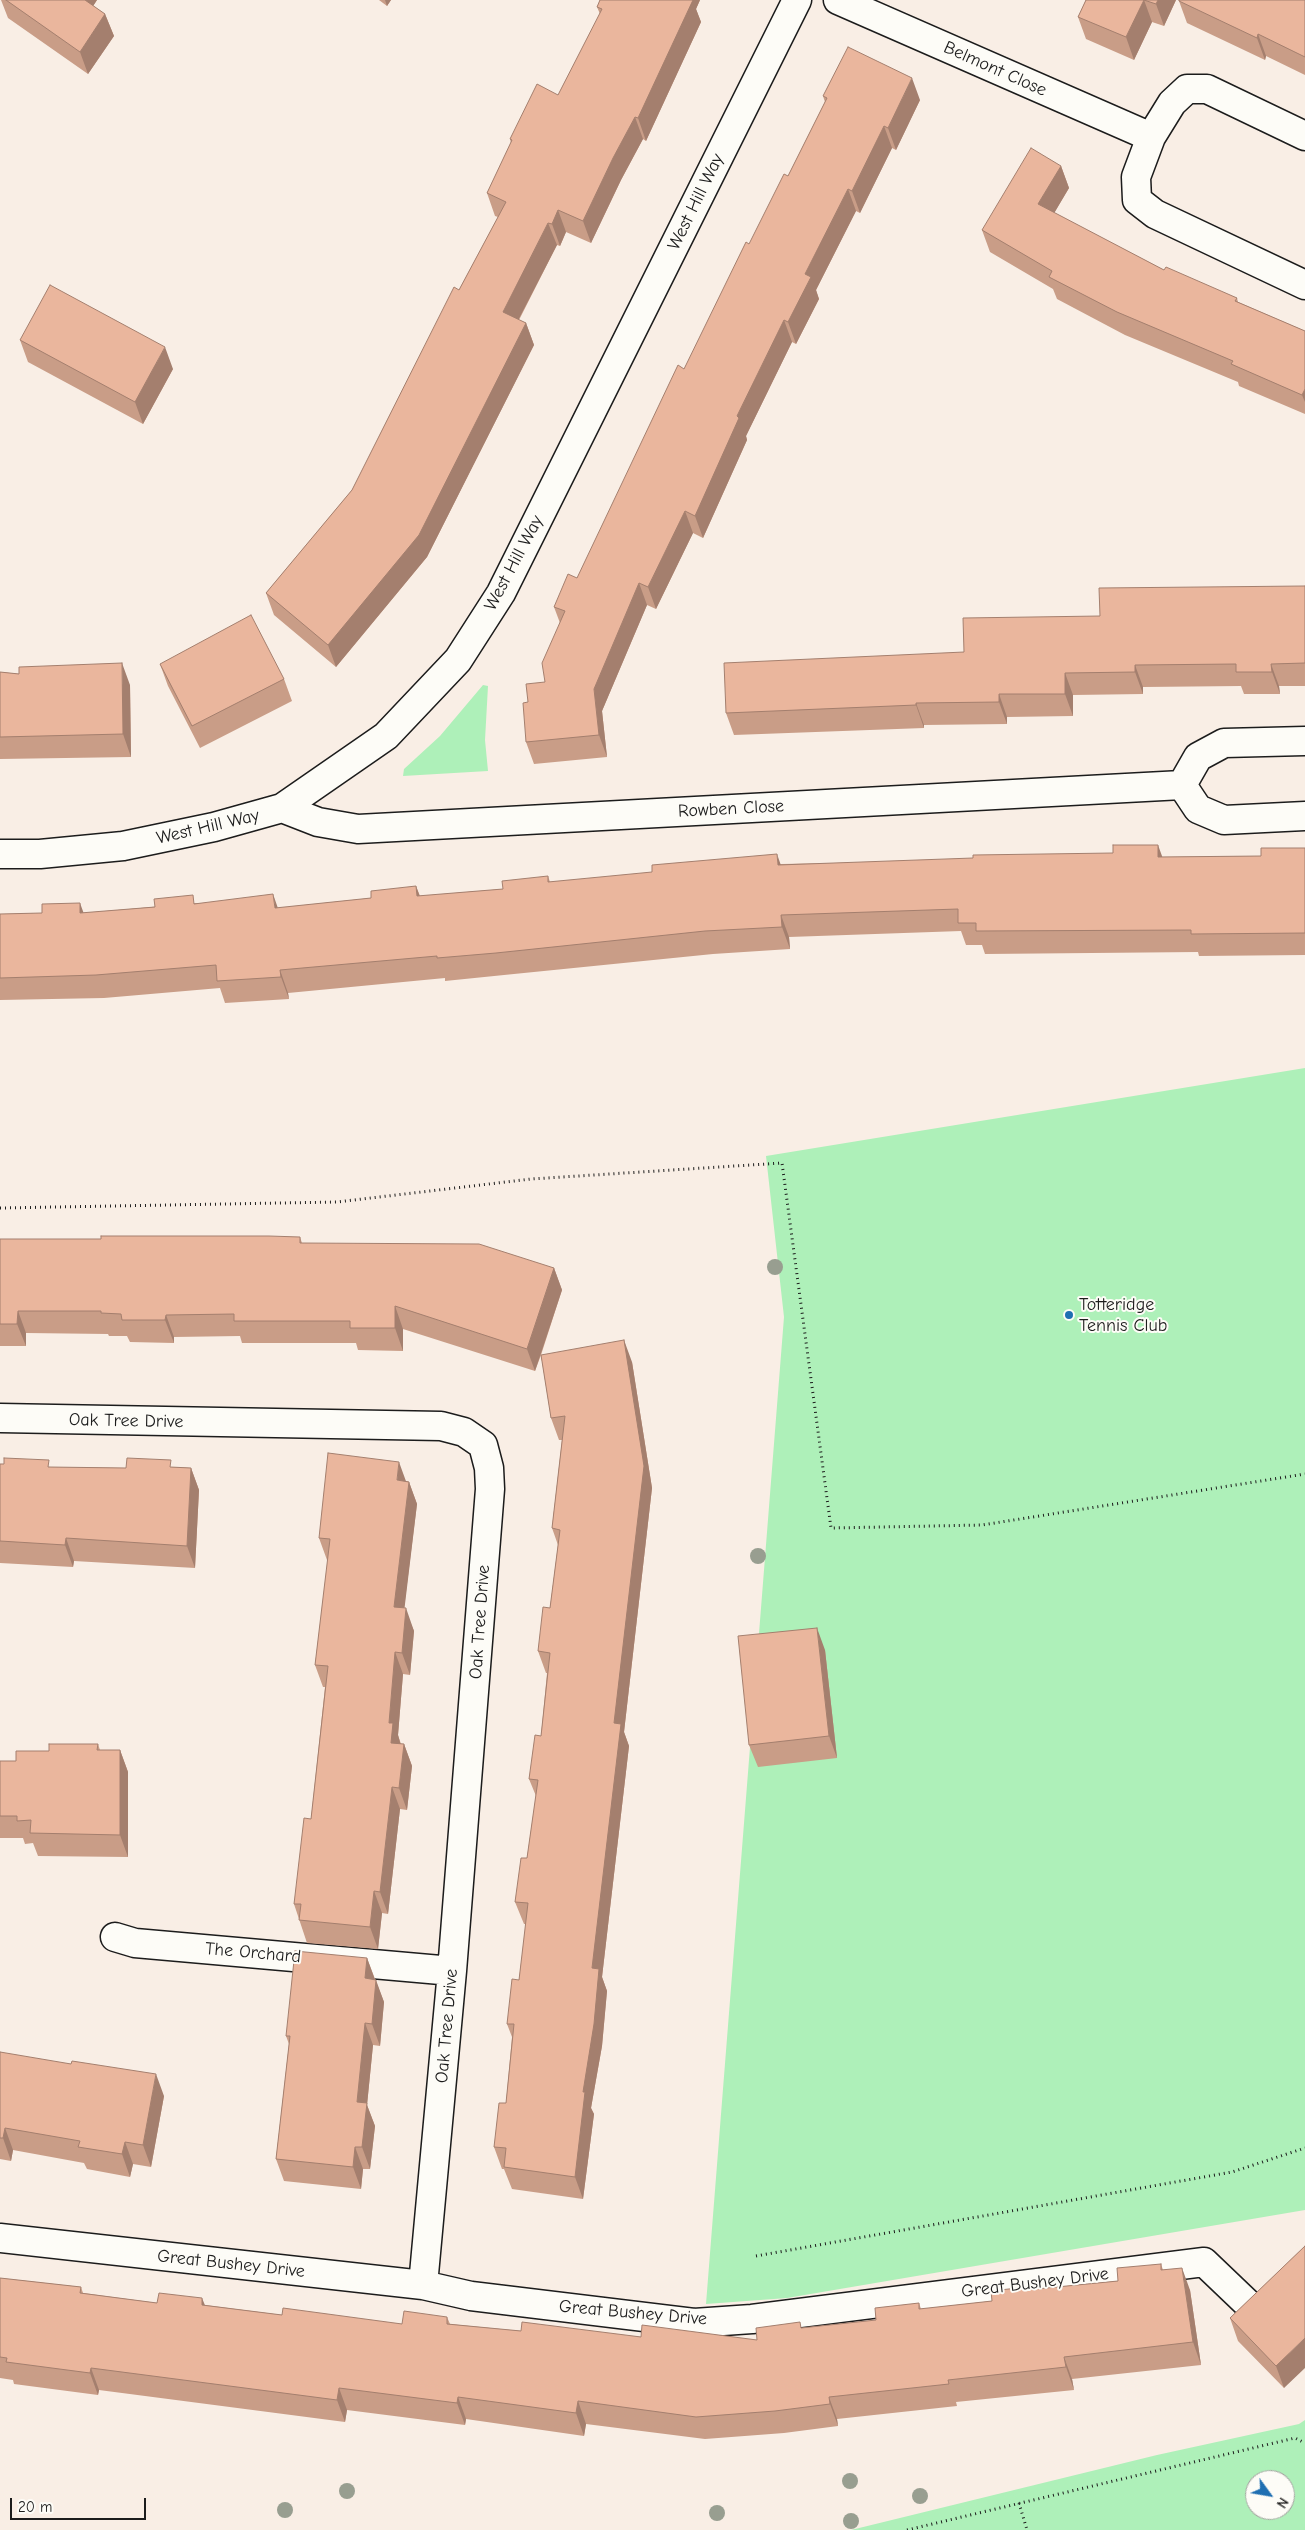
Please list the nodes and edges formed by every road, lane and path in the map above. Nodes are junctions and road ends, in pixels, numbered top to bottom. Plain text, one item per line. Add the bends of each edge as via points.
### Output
1 (797, 0) edge
2 (838, 0) edge
3 (1305, 136) edge
4 (1152, 137) junction
5 (1305, 284) edge
6 (1305, 742) edge
7 (1182, 785) junction
8 (282, 808) junction
9 (1305, 816) edge
10 (0, 854) edge
11 (0, 1208) edge
12 (0, 1418) edge
13 (1305, 1474) edge
14 (115, 1937) dead end
15 (452, 1971) junction
16 (1305, 2148) edge
17 (0, 2238) edge
18 (756, 2256) dead end
19 (423, 2285) junction
20 (1249, 2305) edge
21 (1305, 2443) edge
22 (1019, 2503) junction
23 (907, 2530) edge
24 (1027, 2530) edge

1 - 8 street, West Hill Way via 496,602 458,660 386,736
2 - 4 street, Belmont Close
3 - 4 street via 1206,89 1187,89 1172,103
4 - 5 street via 1136,177 1137,200 1155,214
6 - 7 street via 1224,743 1198,757
7 - 8 street, Rowben Close via 358,829 318,822
7 - 9 street via 1198,809 1224,820
8 - 10 street, West Hill Way via 214,827 123,846 40,854
11 - 13 path via 337,1202 531,1179 782,1163 831,1528 982,1525
12 - 15 street, Oak Tree Drive via 442,1426 464,1432 483,1445 490,1489
14 - 15 street, The Orchard via 135,1943
15 - 19 street, Oak Tree Drive
16 - 18 path via 1232,2172
17 - 19 street, Great Bushey Drive
19 - 20 street, Great Bushey Drive via 471,2296 694,2323 752,2319 1204,2262
21 - 22 path via 1295,2438
22 - 23 path
22 - 24 path

